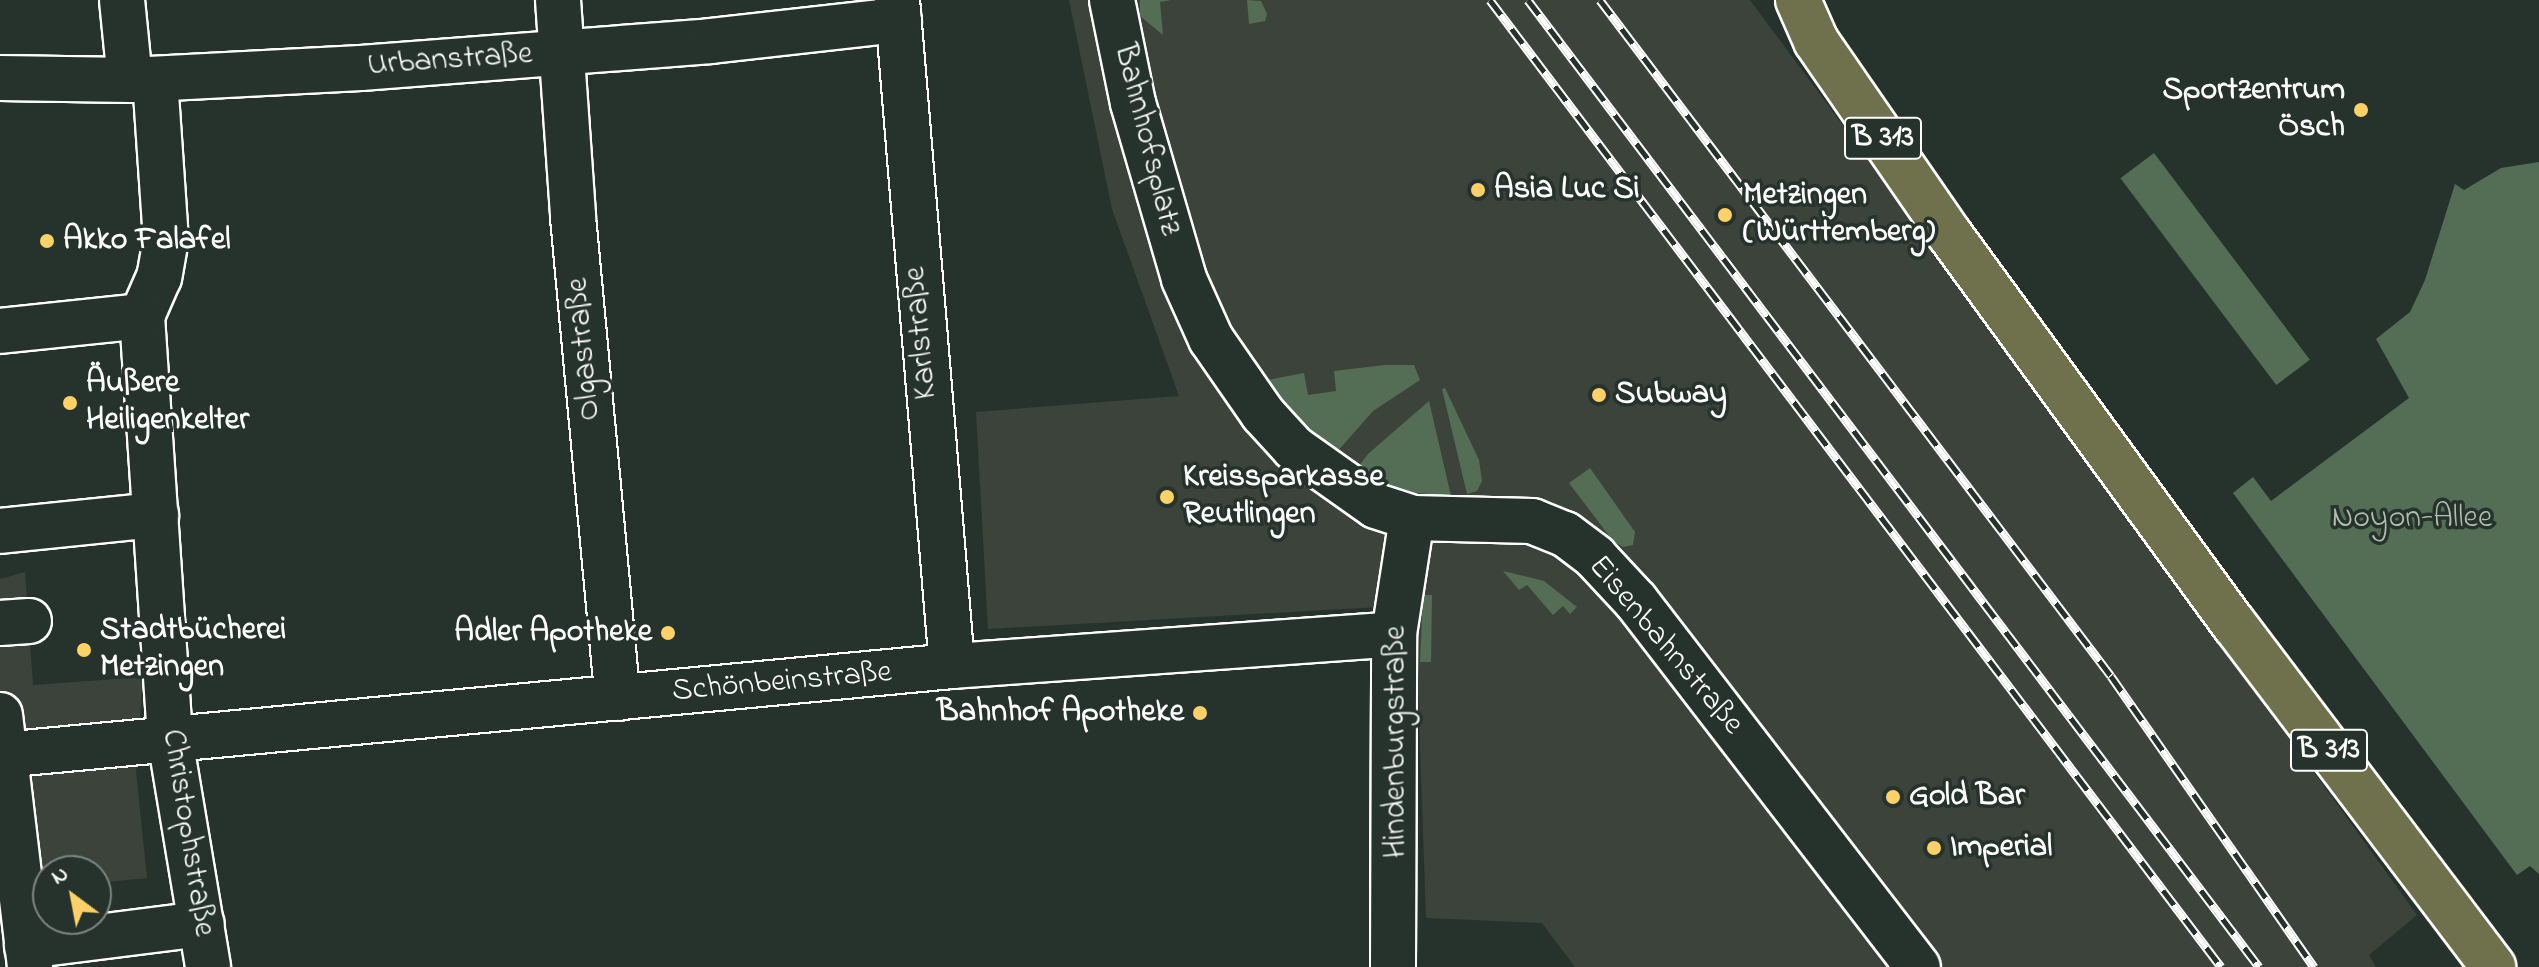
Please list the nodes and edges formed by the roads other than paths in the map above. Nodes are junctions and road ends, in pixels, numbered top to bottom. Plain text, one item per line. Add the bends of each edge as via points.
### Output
1 (122, 0) edge
2 (558, 0) edge
3 (1112, 0) edge
4 (1773, 0) edge
5 (1798, 0) edge
6 (898, 10) edge
7 (1816, 41) junction
8 (561, 52) junction
9 (0, 78) edge
10 (142, 80) junction
11 (1184, 279) joint
12 (142, 316) junction
13 (0, 331) edge
14 (156, 515) junction
15 (1412, 518) junction
16 (0, 531) edge
17 (1394, 634) junction
18 (952, 666) junction
19 (618, 698) junction
20 (1, 735) edge
21 (170, 739) junction
22 (6, 841) edge
23 (202, 924) junction
24 (28, 957) edge
25 (208, 967) edge
26 (1393, 967) edge
27 (1918, 967) edge
28 (2493, 967) edge

1 - 10 street, Christophstraße
2 - 8 street, Olgastraße
3 - 11 street, Bahnhofsplatz via 1133,103
4 - 7 main road, B 313
5 - 7 main road, B 313
6 - 8 street, Urbanstraße
6 - 18 street, Karlstraße
7 - 28 main road, B 313 via 1950,235 2234,624
8 - 10 street, Urbanstraße
8 - 19 street, Olgastraße
9 - 10 street, Urbanstraße
10 - 12 street, Christophstraße via 166,239 159,277
11 - 15 street, Eisenbahnstraße via 1234,377 1294,448 1376,506
12 - 13 street
12 - 14 street, Christophstraße
14 - 16 street
14 - 21 street, Christophstraße
15 - 17 street, Hindenburgstraße
15 - 27 street, Eisenbahnstraße via 1532,521 1565,534 1595,557 1636,601
17 - 18 street, Schönbeinstraße
17 - 26 street, Hindenburgstraße
18 - 19 street, Schönbeinstraße
19 - 21 street, Schönbeinstraße
20 - 21 street, Schönbeinstraße
20 - 22 street
21 - 23 street, Christophstraße
22 - 24 street
23 - 24 street
23 - 25 street, Christophstraße

